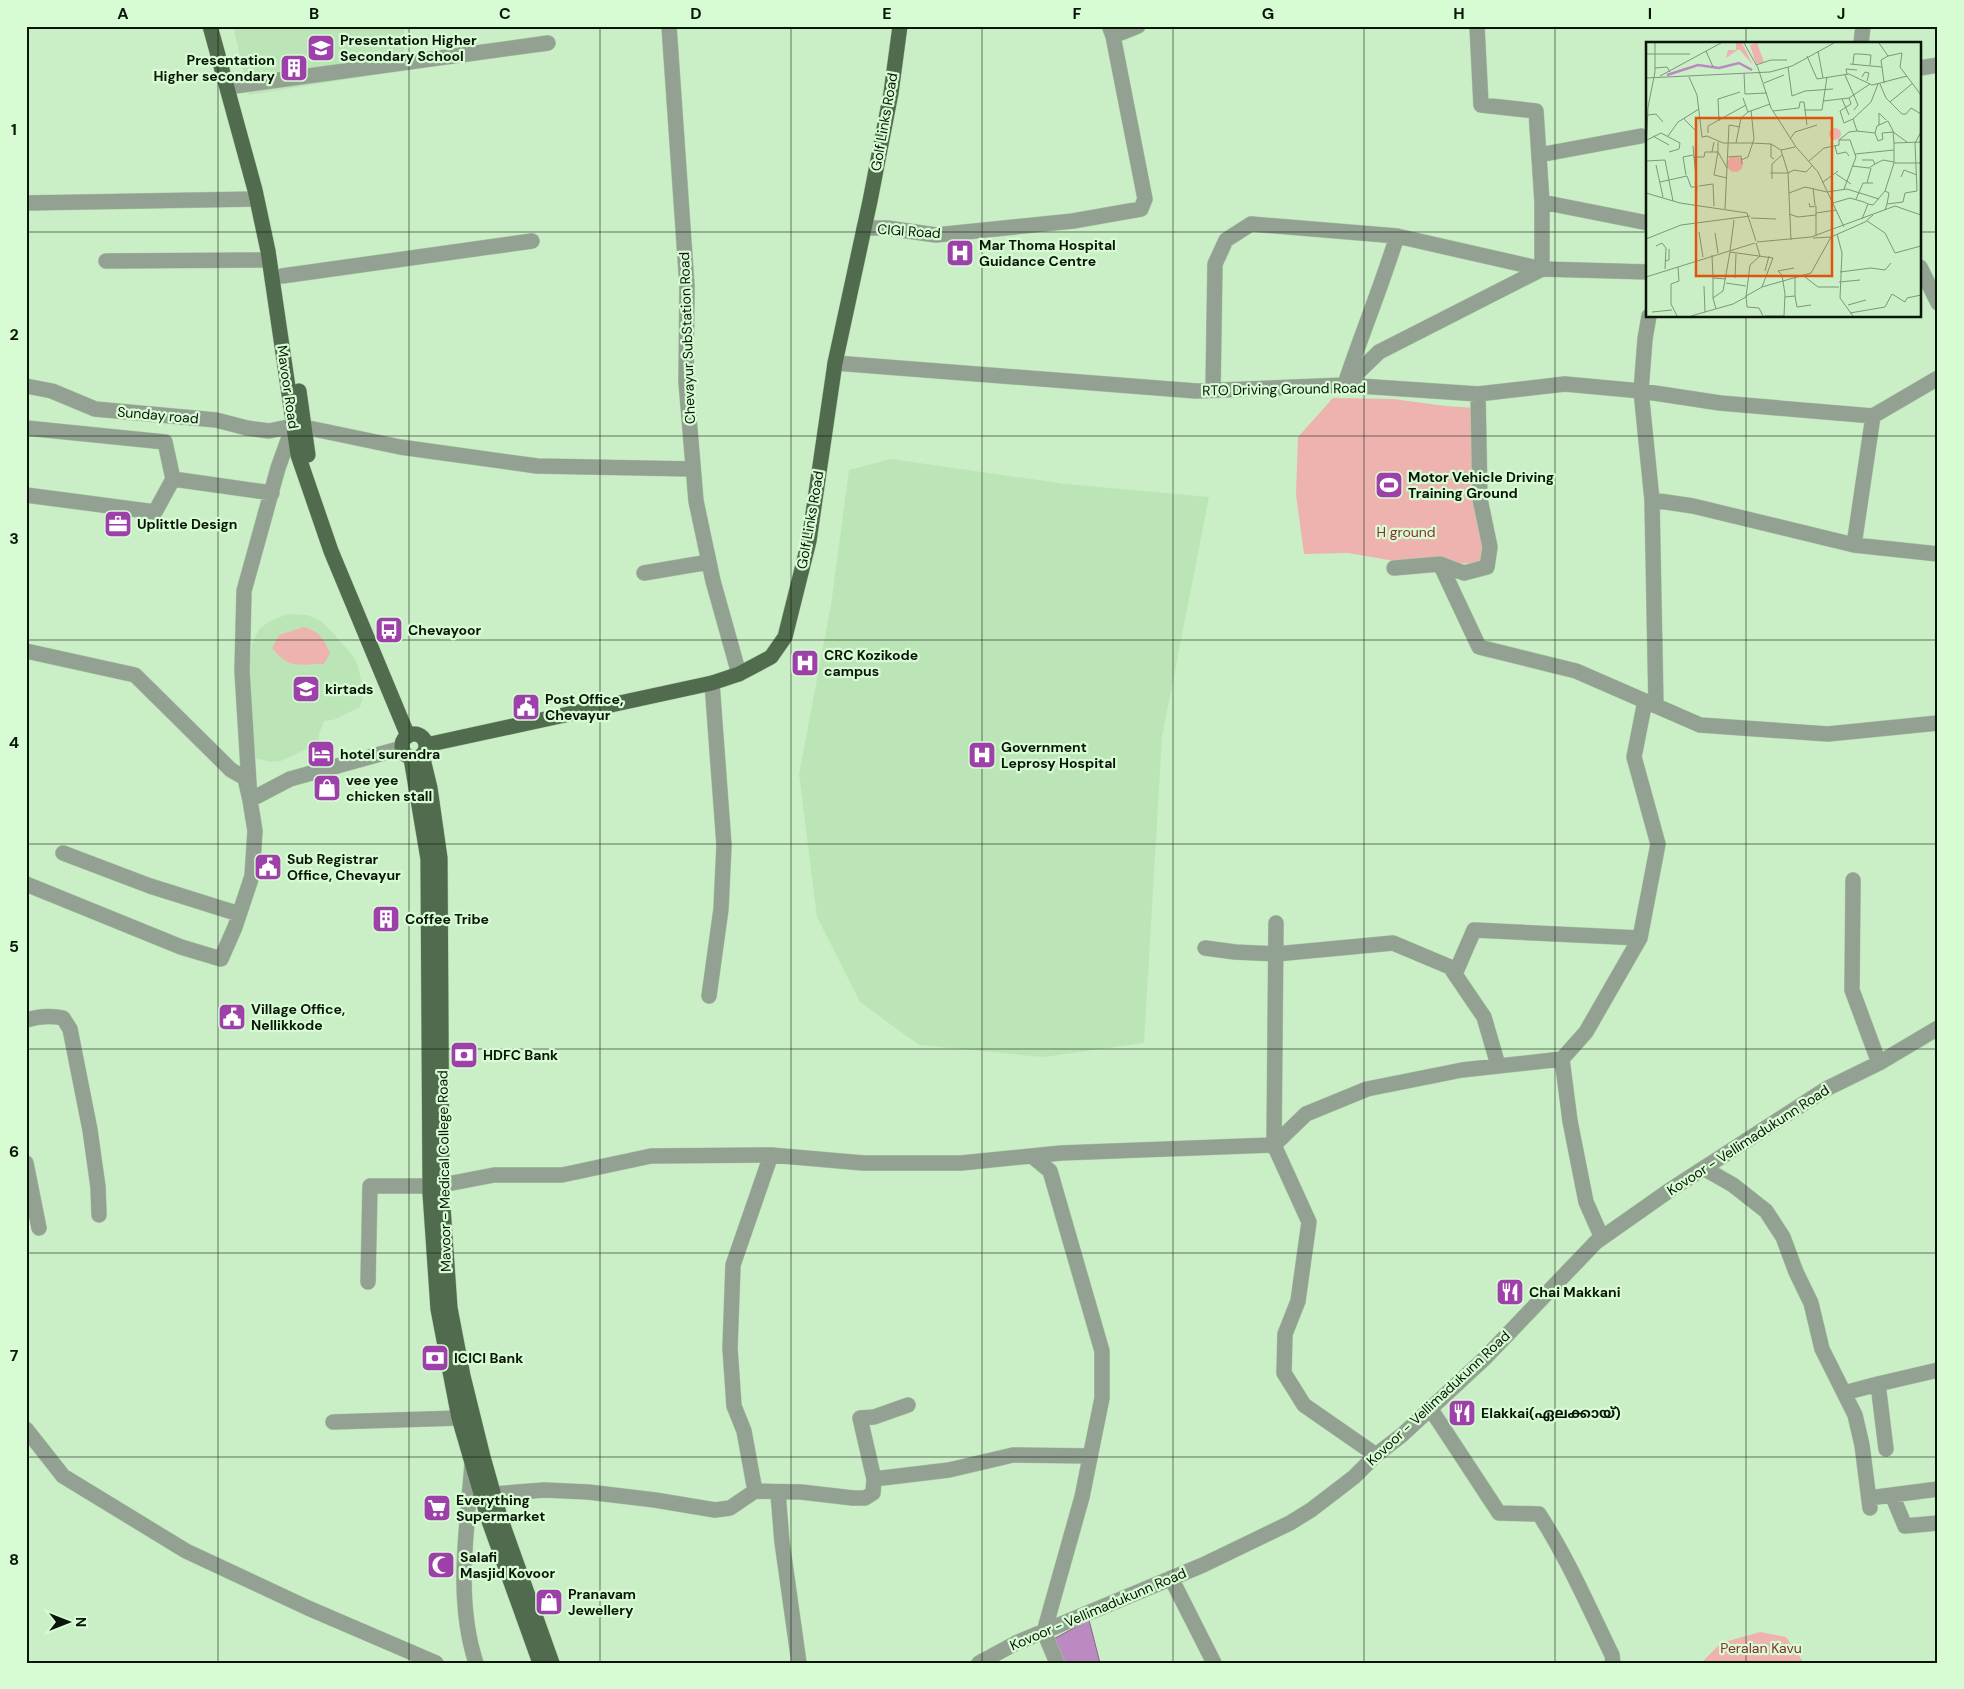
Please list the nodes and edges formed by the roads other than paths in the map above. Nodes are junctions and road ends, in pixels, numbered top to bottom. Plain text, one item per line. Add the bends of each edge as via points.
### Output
1 (210, 26) edge
2 (220, 26) edge
3 (669, 26) edge
4 (900, 26) edge
5 (1138, 26) edge
6 (1476, 26) edge
7 (1863, 26) edge
8 (1112, 31) edge
9 (1861, 42) edge
10 (548, 43) dead end
11 (1938, 65) edge
12 (1922, 68) edge
13 (235, 86) junction
14 (1641, 136) dead end
15 (1539, 155) junction
16 (256, 199) junction
17 (1542, 202) junction
18 (26, 203) edge
19 (1646, 223) edge
20 (864, 228) junction
21 (1397, 236) junction
22 (532, 240) dead end
23 (269, 260) junction
24 (106, 261) dead end
25 (1542, 269) junction
26 (1922, 270) edge
27 (1646, 272) edge
28 (282, 276) junction
29 (1932, 283) edge
30 (1938, 303) edge
31 (1649, 318) edge
32 (835, 362) junction
33 (1938, 378) edge
34 (1345, 385) junction
35 (26, 386) edge
36 (1213, 390) junction
37 (1641, 391) junction
38 (1478, 394) junction
39 (1873, 416) junction
40 (298, 427) junction
41 (26, 428) edge
42 (694, 469) junction
43 (173, 479) junction
44 (272, 493) junction
45 (26, 495) edge
46 (1652, 500) junction
47 (1854, 545) junction
48 (1938, 554) edge
49 (709, 562) junction
50 (1440, 564) junction
51 (1394, 568) dead end
52 (644, 572) dead end
53 (26, 651) edge
54 (739, 674) junction
55 (712, 683) junction
56 (1650, 703) junction
57 (1938, 723) edge
58 (415, 746) junction
59 (250, 800) junction
60 (63, 853) dead end
61 (1853, 880) dead end
62 (26, 884) edge
63 (239, 914) junction
64 (1276, 923) dead end
65 (1640, 938) junction
66 (1205, 948) dead end
67 (1276, 954) junction
68 (1454, 974) junction
69 (709, 996) dead end
70 (26, 1020) edge
71 (1938, 1028) edge
72 (1562, 1059) junction
73 (1879, 1064) junction
74 (1498, 1065) junction
75 (1274, 1144) junction
76 (771, 1155) junction
77 (1032, 1156) junction
78 (26, 1163) edge
79 (1705, 1169) junction
80 (436, 1186) junction
81 (99, 1215) dead end
82 (39, 1228) dead end
83 (1602, 1238) junction
84 (368, 1282) dead end
85 (1938, 1370) edge
86 (1878, 1384) junction
87 (1844, 1393) junction
88 (908, 1405) dead end
89 (1430, 1408) junction
90 (459, 1418) junction
91 (333, 1422) dead end
92 (26, 1429) edge
93 (473, 1443) junction
94 (1886, 1449) dead end
95 (1376, 1455) junction
96 (1090, 1456) junction
97 (472, 1461) junction
98 (874, 1479) junction
99 (1938, 1490) edge
100 (755, 1491) junction
101 (778, 1493) junction
102 (494, 1494) junction
103 (1892, 1495) junction
104 (1938, 1523) edge
105 (1171, 1578) junction
106 (1044, 1632) junction
107 (436, 1663) edge
108 (476, 1663) edge
109 (540, 1663) edge
110 (552, 1663) edge
111 (799, 1663) edge
112 (978, 1663) edge
113 (1057, 1663) edge
114 (1214, 1663) edge
115 (1613, 1663) edge

1 - 16 main road, Mavoor Road
2 - 13 main road, Mavoor Road
3 - 42 street, Chevayur SubStation Road via 687,286 686,382
4 - 20 main road, Golf Links Road via 891,93
5 - 8 street
6 - 15 street via 1481,105 1536,111
7 - 9 street
8 - 20 street, CIGI Road via 1145,199 1141,209 1073,221 936,234
10 - 13 street
11 - 12 street
13 - 28 main road, Mavoor Road via 265,192
14 - 15 street
15 - 17 street
16 - 18 street
16 - 23 main road, Mavoor Road
17 - 19 street
17 - 25 street
20 - 32 main road, Golf Links Road
21 - 25 street
21 - 34 street
21 - 36 street via 1250,224 1226,240 1215,264
22 - 28 street
23 - 24 street
23 - 40 main road, Mavoor Road
25 - 27 street
25 - 34 street via 1379,352
26 - 29 street
28 - 40 main road, Mavoor Road
29 - 30 street
31 - 37 street
32 - 36 street, RTO Driving Ground Road
32 - 54 main road, Golf Links Road via 809,542 785,637 772,657
33 - 39 street
34 - 36 street, RTO Driving Ground Road
34 - 38 street, RTO Driving Ground Road
35 - 40 street, Sunday road via 52,391 95,409 216,420 269,431
37 - 38 street, RTO Driving Ground Road via 1566,384
37 - 39 street, RTO Driving Ground Road via 1732,404
37 - 46 street
38 - 50 street via 1480,499 1490,548 1487,566 1464,574
39 - 47 street
40 - 42 street via 400,447 537,466
40 - 44 street via 278,468
40 - 58 main road, Mavoor Road
41 - 43 street via 165,442
42 - 49 street, Chevayur SubStation Road via 696,501
43 - 44 street
43 - 45 street via 155,512
44 - 59 street via 244,591 242,671
46 - 47 street via 1693,506
46 - 56 street
47 - 48 street
49 - 52 street
49 - 54 street, Chevayur SubStation Road
50 - 51 street
50 - 56 street via 1479,647 1576,671
53 - 59 street via 135,676 231,770 245,778
54 - 55 main road, Golf Links Road
55 - 58 main road, Golf Links Road
55 - 69 street via 724,845 721,909
56 - 57 street via 1700,725 1828,734
56 - 65 street via 1634,758 1658,844
58 - 59 street via 290,779
58 - 80 main road, Mavoor - Medical College Road via 430,788 440,858
59 - 63 street via 255,831 252,876
60 - 63 street via 150,886
61 - 73 street via 1852,990
62 - 63 street via 181,947 221,959
64 - 67 street
65 - 68 street via 1474,930
65 - 72 street via 1586,1032
66 - 67 street
67 - 68 street via 1393,943 1450,967
67 - 75 street
68 - 74 street via 1484,1017
70 - 81 street via 53,1016 63,1018 70,1029 90,1130
71 - 73 street, Kovoor - Vellimadukunn Road
72 - 74 street
72 - 83 street via 1586,1202
73 - 79 street, Kovoor - Vellimadukunn Road via 1826,1089
74 - 75 street via 1367,1088 1306,1114
75 - 77 street
75 - 95 street via 1309,1222 1298,1301 1285,1334 1284,1373 1304,1405
76 - 77 street via 904,1164
76 - 80 street via 651,1156 562,1175 494,1175
76 - 100 street via 733,1265 730,1348 734,1406 744,1431
77 - 96 street via 1050,1171 1102,1351 1102,1398
78 - 82 street
79 - 83 street, Kovoor - Vellimadukunn Road
79 - 87 street via 1733,1185 1766,1211 1783,1237 1811,1303 1822,1349
80 - 84 street via 370,1186
80 - 90 main road via 438,1309
80 - 93 main road, Mavoor - Medical College Road via 450,1308
83 - 89 street, Kovoor - Vellimadukunn Road via 1484,1359
85 - 86 street
86 - 87 street
86 - 94 street
87 - 103 street via 1855,1415 1862,1445 1869,1503
88 - 98 street via 874,1417 860,1418
89 - 95 street, Kovoor - Vellimadukunn Road
89 - 115 street via 1499,1513 1539,1514 1583,1594
90 - 91 street
90 - 93 main road
92 - 107 street via 63,1476 186,1551
93 - 97 main road
93 - 102 main road, Mavoor - Medical College Road
95 - 105 street, Kovoor - Vellimadukunn Road via 1354,1477 1290,1523
96 - 98 street via 1013,1455 949,1470
96 - 106 street via 1082,1498
97 - 108 street via 463,1563 469,1640
97 - 109 main road via 489,1521
98 - 101 street via 873,1493 865,1498
99 - 103 street
100 - 101 street
100 - 102 street via 730,1508 715,1510 588,1492 544,1490
101 - 111 street
102 - 110 main road, Mavoor - Medical College Road
103 - 104 street via 1905,1526
105 - 106 street, Kovoor - Vellimadukunn Road
105 - 114 street
106 - 112 street, Kovoor - Vellimadukunn Road
106 - 113 street

